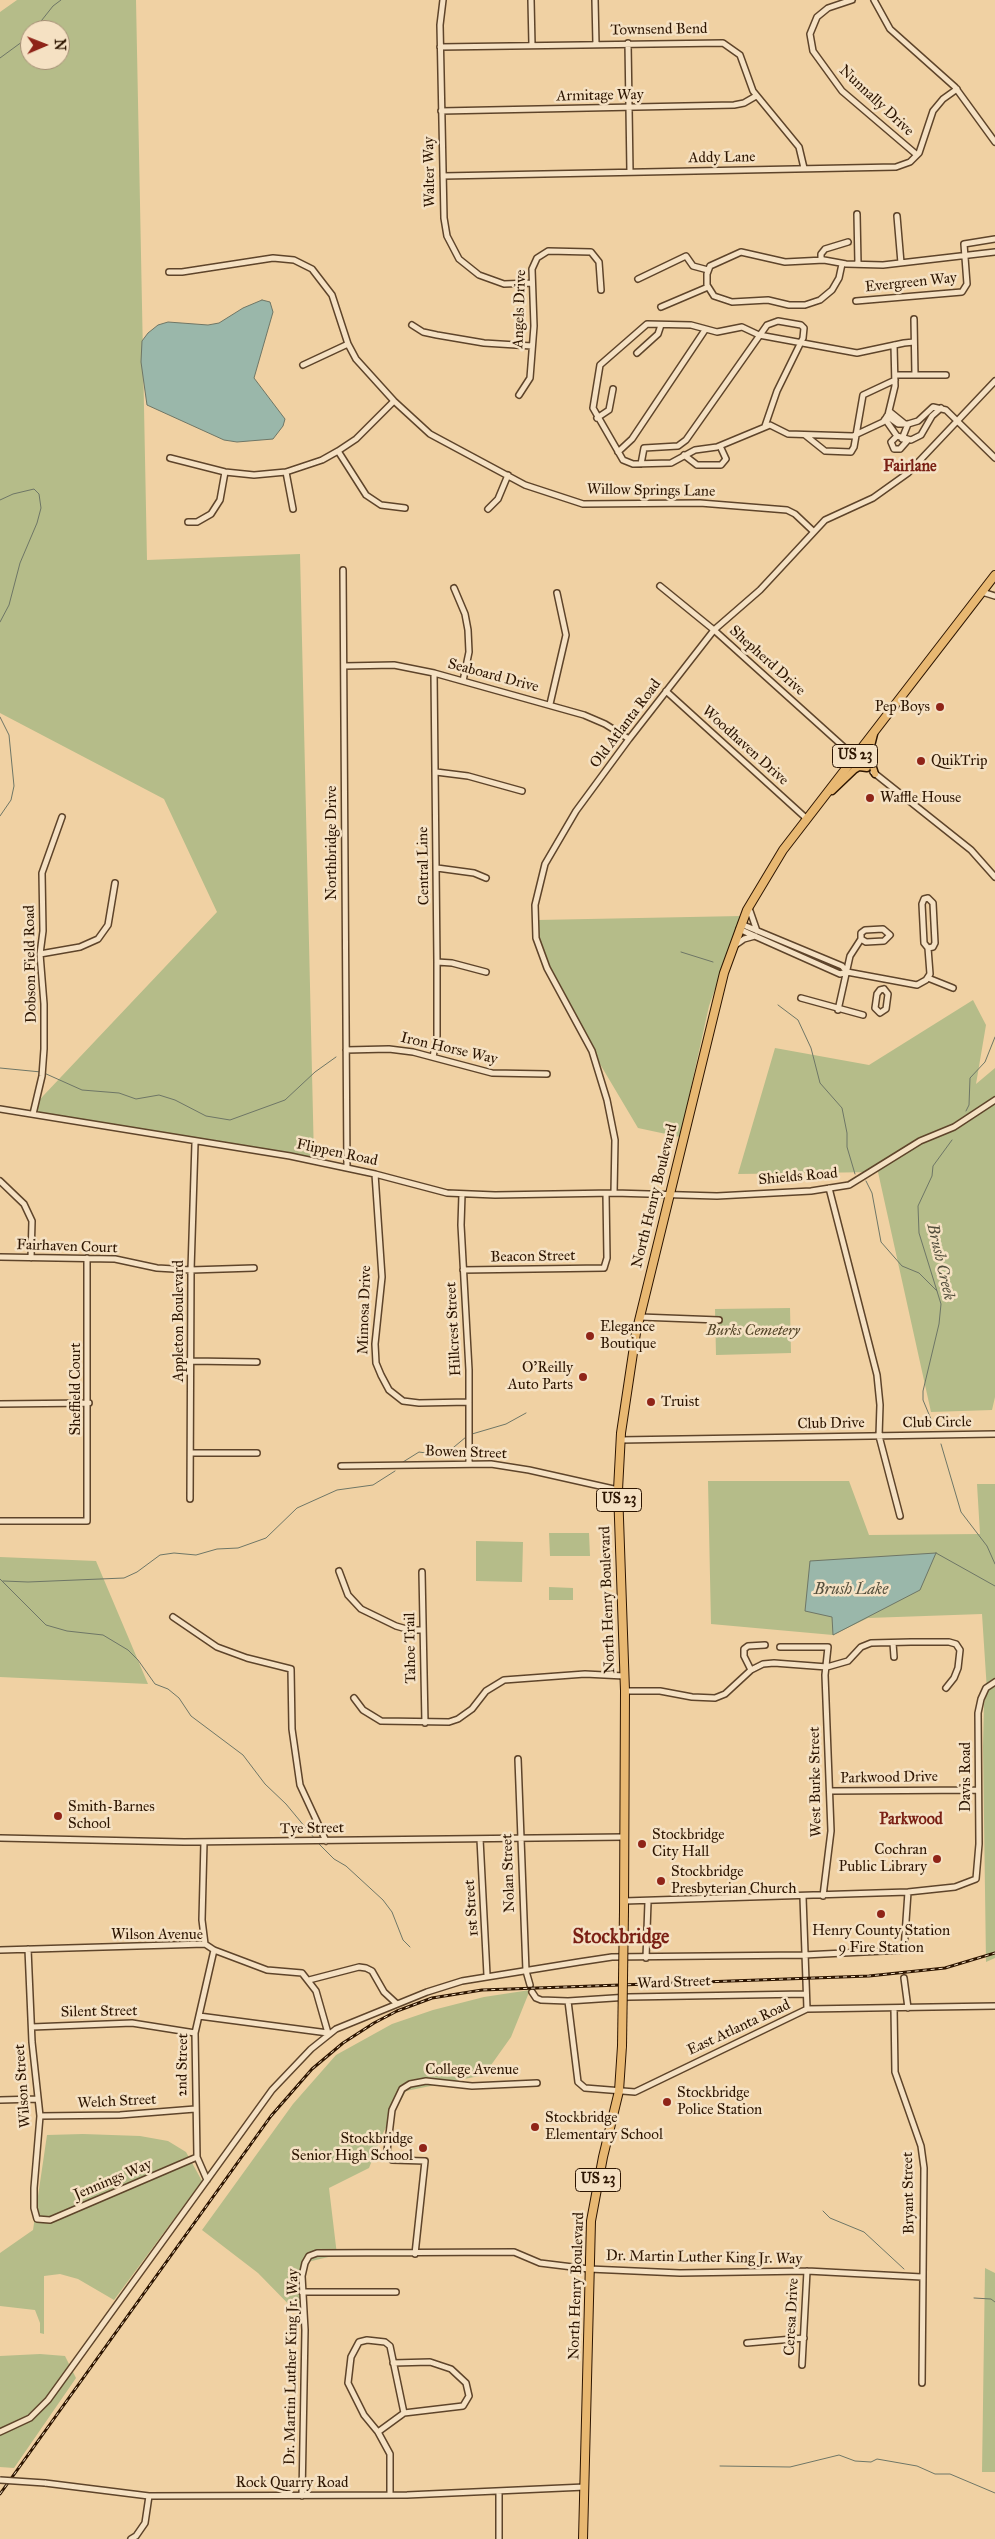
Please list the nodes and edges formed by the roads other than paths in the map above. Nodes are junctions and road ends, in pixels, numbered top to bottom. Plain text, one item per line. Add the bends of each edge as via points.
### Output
1 (443, 0) edge
2 (531, 0) edge
3 (595, 0) edge
4 (852, 0) edge
5 (874, 0) edge
6 (628, 43) junction
7 (596, 44) junction
8 (532, 45) junction
9 (440, 47) junction
10 (957, 89) junction
11 (756, 96) junction
12 (629, 108) junction
13 (441, 111) junction
14 (995, 142) edge
15 (918, 156) junction
16 (804, 168) junction
17 (630, 172) junction
18 (443, 176) junction
19 (857, 214) dead end
20 (897, 216) dead end
21 (995, 239) edge
22 (848, 242) dead end
23 (995, 252) edge
24 (964, 256) junction
25 (821, 260) junction
26 (902, 263) junction
27 (842, 264) junction
28 (858, 264) junction
29 (708, 270) junction
30 (169, 272) dead end
31 (638, 278) dead end
32 (532, 284) junction
33 (708, 286) junction
34 (600, 290) dead end
35 (856, 301) dead end
36 (661, 307) dead end
37 (914, 319) dead end
38 (412, 325) dead end
39 (661, 325) junction
40 (705, 330) junction
41 (759, 335) junction
42 (914, 342) junction
43 (801, 343) junction
44 (348, 344) junction
45 (894, 345) junction
46 (532, 346) junction
47 (637, 353) dead end
48 (303, 365) dead end
49 (915, 375) junction
50 (946, 375) dead end
51 (895, 378) junction
52 (995, 381) edge
53 (613, 389) dead end
54 (519, 396) dead end
55 (394, 401) junction
56 (941, 408) junction
57 (887, 416) junction
58 (597, 418) junction
59 (958, 420) junction
60 (907, 424) junction
61 (765, 426) junction
62 (804, 434) junction
63 (856, 435) junction
64 (902, 439) junction
65 (720, 446) junction
66 (338, 451) junction
67 (618, 452) junction
68 (684, 455) junction
69 (170, 458) dead end
70 (995, 458) edge
71 (641, 464) junction
72 (226, 472) junction
73 (286, 472) junction
74 (508, 475) junction
75 (404, 508) dead end
76 (488, 509) dead end
77 (293, 510) dead end
78 (188, 522) dead end
79 (814, 531) junction
80 (343, 570) dead end
81 (995, 575) edge
82 (660, 586) dead end
83 (454, 588) dead end
84 (982, 592) junction
85 (557, 593) dead end
86 (995, 596) edge
87 (714, 630) junction
88 (344, 666) junction
89 (434, 673) junction
90 (464, 681) junction
91 (666, 691) junction
92 (550, 704) junction
93 (874, 731) junction
94 (628, 739) junction
95 (854, 757) junction
96 (867, 768) junction
97 (436, 772) junction
98 (875, 774) junction
99 (522, 791) dead end
100 (819, 804) junction
101 (62, 817) dead end
102 (807, 819) junction
103 (437, 868) junction
104 (995, 877) edge
105 (486, 878) dead end
106 (115, 883) dead end
107 (748, 908) junction
108 (923, 918) junction
109 (934, 918) junction
110 (740, 927) junction
111 (759, 934) junction
112 (861, 939) junction
113 (732, 948) junction
114 (928, 948) junction
115 (40, 954) junction
116 (437, 962) junction
117 (486, 972) dead end
118 (847, 972) junction
119 (928, 978) junction
120 (885, 980) junction
121 (953, 988) dead end
122 (884, 989) dead end
123 (801, 998) dead end
124 (838, 1010) junction
125 (863, 1015) dead end
126 (346, 1050) junction
127 (432, 1057) junction
128 (548, 1074) dead end
129 (995, 1100) edge
130 (0, 1109) edge
131 (33, 1114) junction
132 (195, 1143) junction
133 (348, 1168) junction
134 (375, 1174) junction
135 (0, 1181) edge
136 (830, 1188) junction
137 (614, 1193) junction
138 (462, 1194) junction
139 (606, 1194) junction
140 (670, 1196) junction
141 (0, 1257) edge
142 (30, 1258) junction
143 (87, 1258) junction
144 (254, 1268) dead end
145 (190, 1270) junction
146 (463, 1270) junction
147 (640, 1316) junction
148 (719, 1320) dead end
149 (191, 1361) junction
150 (257, 1362) dead end
151 (469, 1402) junction
152 (89, 1403) junction
153 (0, 1404) edge
154 (995, 1434) edge
155 (879, 1436) junction
156 (620, 1440) junction
157 (191, 1453) junction
158 (257, 1453) dead end
159 (469, 1463) junction
160 (341, 1466) dead end
161 (618, 1490) junction
162 (190, 1499) dead end
163 (900, 1516) dead end
164 (0, 1521) edge
165 (339, 1571) dead end
166 (422, 1572) dead end
167 (173, 1617) dead end
168 (423, 1630) junction
169 (894, 1643) junction
170 (765, 1645) dead end
171 (780, 1647) dead end
172 (894, 1656) dead end
173 (827, 1667) junction
174 (750, 1670) junction
175 (624, 1676) junction
176 (995, 1682) edge
177 (946, 1688) dead end
178 (625, 1691) junction
179 (354, 1698) dead end
180 (425, 1723) junction
181 (518, 1759) dead end
182 (978, 1790) junction
183 (830, 1791) junction
184 (624, 1837) junction
185 (0, 1838) edge
186 (480, 1839) junction
187 (520, 1839) junction
188 (326, 1841) junction
189 (204, 1842) junction
190 (908, 1892) junction
191 (823, 1896) junction
192 (803, 1897) junction
193 (624, 1902) junction
194 (648, 1902) junction
195 (205, 1944) junction
196 (28, 1949) junction
197 (0, 1950) edge
198 (214, 1950) junction
199 (804, 1955) junction
200 (646, 1958) junction
201 (526, 1970) junction
202 (487, 1975) junction
203 (904, 1978) dead end
204 (309, 1980) junction
205 (530, 1985) dead end
206 (532, 1992) dead end
207 (806, 1994) junction
208 (568, 2001) junction
209 (397, 2004) junction
210 (995, 2006) edge
211 (894, 2008) junction
212 (908, 2008) junction
213 (807, 2010) junction
214 (199, 2016) junction
215 (32, 2027) junction
216 (195, 2033) junction
217 (328, 2033) junction
218 (537, 2083) dead end
219 (619, 2091) junction
220 (38, 2099) junction
221 (0, 2100) edge
222 (195, 2109) junction
223 (40, 2116) junction
224 (197, 2157) junction
225 (208, 2180) junction
226 (37, 2219) joint
227 (415, 2254) junction
228 (589, 2269) junction
229 (808, 2271) junction
230 (922, 2277) junction
231 (302, 2292) junction
232 (396, 2292) dead end
233 (804, 2338) junction
234 (747, 2343) dead end
235 (393, 2363) junction
236 (802, 2365) dead end
237 (922, 2383) dead end
238 (404, 2414) junction
239 (0, 2432) edge
240 (378, 2432) junction
241 (0, 2480) edge
242 (584, 2487) junction
243 (499, 2491) junction
244 (390, 2495) junction
245 (149, 2496) junction
246 (302, 2496) junction
247 (131, 2539) edge
248 (499, 2539) edge
249 (583, 2539) edge

1 - 9 street, Walter Way
2 - 8 street
3 - 7 street
4 - 15 street, Nunnally Drive via 828,8 818,16 810,32 813,51 844,92
5 - 10 street via 890,29
6 - 7 street, Townsend Bend
6 - 11 street, Townsend Bend via 726,44 740,55
6 - 12 street
7 - 8 street, Townsend Bend
8 - 9 street, Townsend Bend
9 - 13 street, Walter Way
10 - 14 street
10 - 15 street via 933,111
11 - 12 street, Armitage Way via 734,106
11 - 16 street, Townsend Bend via 799,147
12 - 13 street, Armitage Way
12 - 17 street
13 - 18 street, Walter Way
15 - 16 street, Addy Lane via 894,167
16 - 17 street, Addy Lane
17 - 18 street, Addy Lane
18 - 32 street, Walter Way via 445,229 459,259 489,280 504,284
19 - 28 street, Evergreen Way
20 - 26 street, Evergreen Way
21 - 24 street, Evergreen Way via 966,242
22 - 25 street via 825,249
23 - 24 street, Evergreen Way
24 - 26 street, Evergreen Way
24 - 35 street, Evergreen Way via 967,284 962,292
25 - 27 street, Evergreen Way
25 - 29 street, Evergreen Way via 785,262 741,252 712,264
26 - 28 street, Evergreen Way
27 - 28 street, Evergreen Way
27 - 33 street via 832,290 820,300 804,305 768,300 736,303 714,296
29 - 31 street via 693,266 686,256
29 - 33 street
30 - 44 street, Willow Springs Lane via 273,258 294,260 312,269 332,295
32 - 34 street, Angels Drive via 533,266 542,253 585,250 598,259
32 - 46 street, Angels Drive
33 - 36 street
37 - 42 street
38 - 46 street via 423,332 446,337
39 - 40 street via 688,325
39 - 47 street via 658,334
39 - 58 street via 641,326 600,365 593,408
40 - 41 street via 717,332 742,327
40 - 67 street via 632,439
41 - 43 street
41 - 43 street via 774,322 802,325
41 - 71 street via 686,440 676,446 644,448
42 - 45 street
42 - 49 street
43 - 45 street via 860,353
43 - 61 street via 777,391
44 - 48 street
44 - 55 street, Willow Springs Lane via 356,359
45 - 51 street
46 - 54 street, Angels Drive via 529,381
49 - 50 street
49 - 51 street
51 - 57 street
51 - 63 street via 863,395
52 - 59 street, Old Atlanta Road
53 - 58 street via 609,410
55 - 66 street
55 - 74 street, Willow Springs Lane via 430,434
56 - 59 street
56 - 60 street via 933,407 918,421
56 - 64 street via 921,435
57 - 60 street
57 - 63 street
57 - 64 street
58 - 67 street
59 - 70 street
59 - 79 street, Old Atlanta Road via 927,456 891,487 840,511
60 - 64 street
61 - 62 street via 772,425 788,434
61 - 65 street
62 - 63 street
62 - 63 street via 825,451 848,453 854,450
65 - 68 street via 697,449
65 - 68 street via 726,459 721,465 696,465
66 - 73 street
66 - 75 street via 366,495 381,505
67 - 71 street via 626,461
68 - 71 street via 668,463
69 - 72 street
72 - 73 street via 254,475
72 - 78 street via 220,500 211,514 197,522
73 - 77 street
74 - 76 street via 498,499
74 - 79 street, Willow Springs Lane via 534,488 583,504 700,503 787,510
79 - 87 street, Old Atlanta Road via 760,590
80 - 88 street, Northbridge Drive
81 - 84 highway, North Henry Boulevard / US 23
82 - 87 street, Shepherd Drive
83 - 90 street via 466,614 469,652
84 - 86 street
84 - 93 highway, North Henry Boulevard / US 23
85 - 92 street via 566,635
87 - 91 street, Old Atlanta Road
87 - 95 street, Shepherd Drive
88 - 89 street, Seaboard Drive via 394,666
88 - 126 street, Northbridge Drive
89 - 90 street, Seaboard Drive
89 - 97 street, Central Line
90 - 92 street, Seaboard Drive
91 - 94 street, Old Atlanta Road
91 - 102 street, Woodhaven Drive
92 - 94 street, Seaboard Drive via 591,718
93 - 95 highway, North Henry Boulevard / US 23
93 - 98 main road via 869,754
94 - 137 street, Old Atlanta Road via 576,811 546,864 536,894 534,916 536,938 547,968 592,1051 607,1100 615,1140
95 - 96 street, Shepherd Drive
95 - 100 highway, North Henry Boulevard / US 23
96 - 98 street, Shepherd Drive
96 - 100 main road via 854,770
97 - 99 street via 468,776
97 - 103 street, Central Line
98 - 104 street, Shepherd Drive via 970,850
100 - 102 highway, North Henry Boulevard / US 23
101 - 115 street, Dobson Field Road via 42,871
102 - 107 highway, North Henry Boulevard / US 23 via 783,850
103 - 105 street
103 - 116 street, Central Line
106 - 115 street via 108,925 98,939 80,947
107 - 110 highway, North Henry Boulevard / US 23
107 - 111 street
108 - 109 street
108 - 109 street via 922,902 927,898 933,902
108 - 114 street via 924,944
109 - 114 street via 935,943
110 - 111 street
110 - 113 highway, North Henry Boulevard / US 23
111 - 113 street
111 - 118 street via 842,966
112 - 112 street via 866,942 884,941 890,934 884,929 865,930 860,933
112 - 118 street via 853,949
113 - 140 highway, North Henry Boulevard / US 23 via 695,1085
114 - 119 street
115 - 131 street, Dobson Field Road via 44,1049 42,1076
116 - 117 street
116 - 127 street, Central Line via 437,1036
118 - 120 street
118 - 124 street
119 - 120 street via 913,986
119 - 121 street
120 - 122 street
123 - 124 street
124 - 125 street
126 - 127 street, Iron Horse Way via 389,1049
126 - 133 street, Northbridge Drive
127 - 128 street, Iron Horse Way via 492,1073
129 - 136 street, Shields Road via 954,1127 920,1141 849,1185
130 - 131 street, Flippen Road
131 - 132 street, Flippen Road
132 - 133 street, Flippen Road
132 - 145 street, Appleton Boulevard
133 - 134 street, Flippen Road
134 - 138 street, Flippen Road via 421,1188
134 - 151 street, Mimosa Drive via 382,1277 376,1363 389,1390 403,1401
135 - 142 street via 24,1204 32,1221
136 - 140 street, Shields Road via 725,1196
136 - 155 street, Club Drive via 877,1375
137 - 139 street, Flippen Road
137 - 140 street, Flippen Road
138 - 139 street, Flippen Road
138 - 146 street, Hillcrest Street
139 - 146 street, Beacon Street via 607,1258 603,1268
140 - 147 highway, North Henry Boulevard / US 23
141 - 142 street, Fairhaven Court
142 - 143 street, Fairhaven Court
143 - 145 street, Fairhaven Court
143 - 152 street, Sheffield Court
144 - 145 street, Fairhaven Court
145 - 149 street, Appleton Boulevard
146 - 151 street, Hillcrest Street
147 - 148 street
147 - 156 highway, North Henry Boulevard / US 23
149 - 150 street
149 - 157 street, Appleton Boulevard
151 - 159 street, Hillcrest Street
152 - 153 street
152 - 164 street, Sheffield Court via 87,1521
154 - 155 street, Club Circle
155 - 156 street, Club Drive
155 - 163 street
156 - 161 highway, North Henry Boulevard / US 23
157 - 158 street
157 - 162 street, Appleton Boulevard
159 - 160 street, Bowen Street
159 - 161 street, Bowen Street via 529,1470
161 - 175 highway, North Henry Boulevard / US 23
165 - 168 street via 348,1595 361,1609 396,1626
166 - 168 street, Tahoe Trail
167 - 188 street via 217,1647 291,1669 292,1729 300,1785
168 - 180 street, Tahoe Trail
169 - 172 street
169 - 173 street via 865,1645 848,1661
169 - 177 street via 956,1644 960,1650 958,1668
170 - 174 street via 748,1646 744,1650
171 - 173 street, West Burke Street via 828,1647
173 - 174 street via 774,1663
173 - 183 street, West Burke Street
174 - 178 street via 725,1694 715,1698 660,1691
175 - 178 highway, North Henry Boulevard / US 23
175 - 180 street via 585,1674 504,1680 486,1691 472,1709 458,1719
176 - 182 street, Davis Road via 986,1688 981,1698
178 - 184 highway, North Henry Boulevard / US 23
179 - 180 street via 363,1710 381,1721
181 - 187 street, Nolan Street
182 - 183 street, Parkwood Drive
182 - 190 street, Davis Road via 976,1879 955,1888
183 - 191 street, West Burke Street via 831,1830
184 - 187 street, Tye Street
184 - 193 highway, North Henry Boulevard / US 23
185 - 189 street, Tye Street
186 - 187 street, Tye Street
186 - 188 street, Tye Street
186 - 202 street, 1st Street
187 - 201 street, Nolan Street
188 - 189 street, Tye Street
189 - 195 street via 202,1920
190 - 191 street
190 - 199 street via 904,1950
191 - 192 street
192 - 194 street
192 - 199 street
193 - 194 street
193 - 219 highway, North Henry Boulevard / US 23, bridge
194 - 200 street
195 - 196 street, Wilson Avenue
195 - 198 street, Wilson Avenue
196 - 197 street, Wilson Avenue
196 - 215 street, Wilson Street
198 - 204 street, Wilson Avenue via 267,1970 295,1970
198 - 214 street, 2nd Street
199 - 200 street
199 - 207 street
200 - 201 street via 612,1957
201 - 202 street
201 - 205 street, Nolan Street
202 - 209 street
203 - 212 street
204 - 209 street via 366,1968 372,1971 384,1992
204 - 217 street via 316,1991
206 - 208 street, Ward Street via 542,2000
207 - 208 street, Ward Street
207 - 213 street
208 - 219 street, East Atlanta Road via 578,2082 585,2088
209 - 217 street
210 - 212 street, East Atlanta Road
211 - 212 street, East Atlanta Road
211 - 213 street, East Atlanta Road
211 - 230 street, Bryant Street via 895,2072 920,2146 924,2168
213 - 219 street, East Atlanta Road via 635,2092
214 - 216 street, 2nd Street
214 - 217 street
215 - 216 street, Silent Street via 132,2022
215 - 220 street, Wilson Street
216 - 222 street, 2nd Street
217 - 225 street via 272,2090
218 - 227 street, College Avenue via 472,2086 426,2082 410,2084 402,2089 392,2110 387,2151 392,2160 425,2161
219 - 228 highway, North Henry Boulevard / US 23 via 594,2203
220 - 221 street
220 - 223 street, Wilson Street
222 - 223 street, Welch Street via 104,2116
222 - 224 street, 2nd Street
223 - 226 street, Wilson Street via 34,2188
224 - 225 street, 2nd Street
224 - 226 street, Jennings Way via 50,2220
225 - 239 street via 48,2400 30,2418
227 - 228 street, Dr. Martin Luther King Jr. Way via 514,2252 540,2263
227 - 231 street, Dr. Martin Luther King Jr. Way via 317,2253 305,2263
228 - 229 street, Dr. Martin Luther King Jr. Way via 680,2273
228 - 242 highway, North Henry Boulevard / US 23
229 - 230 street, Dr. Martin Luther King Jr. Way
229 - 233 street, Ceresa Drive
230 - 237 street, Bryant Street
231 - 232 street
231 - 246 street, Dr. Martin Luther King Jr. Way via 305,2330
233 - 234 street
233 - 236 street, Ceresa Drive
235 - 238 street
235 - 238 street via 430,2362 442,2365 457,2372 469,2391 463,2406
235 - 240 street via 392,2351 385,2342 359,2342 351,2356 348,2384 364,2415
238 - 240 street
240 - 244 street via 390,2454
241 - 245 street, Rock Quarry Road, bridge
242 - 243 street, Rock Quarry Road
242 - 249 highway, North Henry Boulevard / US 23
243 - 244 street, Rock Quarry Road
243 - 248 street
244 - 246 street, Rock Quarry Road
245 - 246 street, Rock Quarry Road
245 - 247 street via 145,2523

